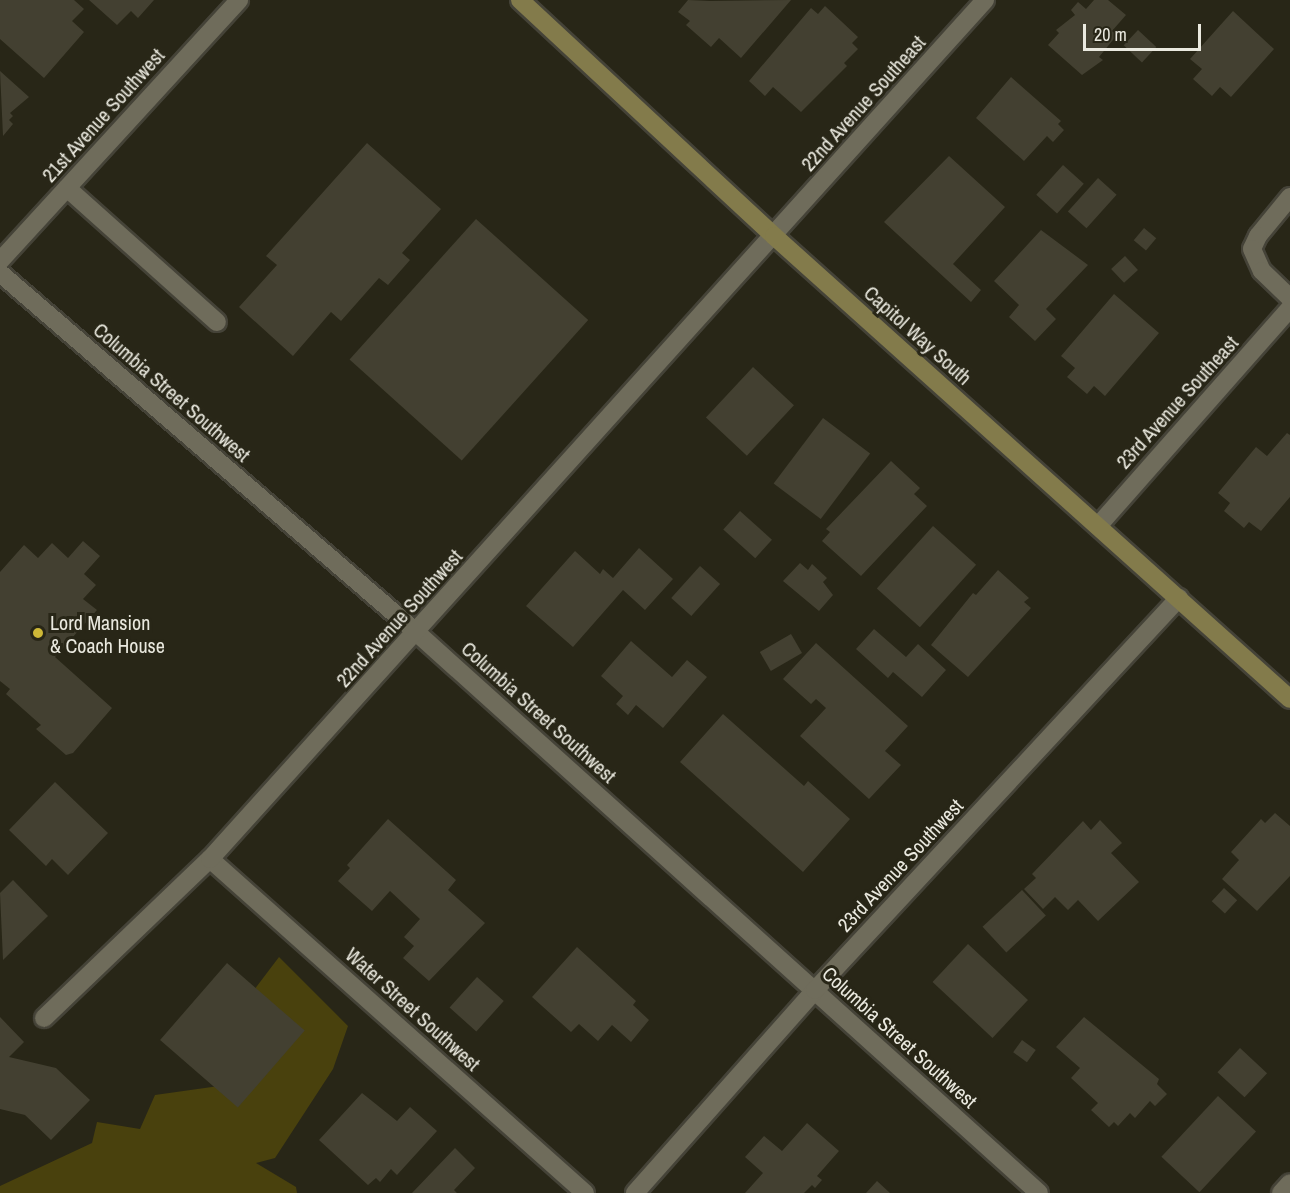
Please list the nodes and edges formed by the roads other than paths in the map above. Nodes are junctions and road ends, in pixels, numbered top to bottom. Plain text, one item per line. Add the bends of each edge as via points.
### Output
1 (238, 0) edge
2 (520, 0) edge
3 (985, 0) edge
4 (67, 188) junction
5 (1290, 197) edge
6 (774, 236) junction
7 (0, 261) edge
8 (0, 273) edge
9 (1290, 298) edge
10 (1290, 308) edge
11 (217, 322) dead end
12 (1098, 526) junction
13 (1179, 598) junction
14 (416, 632) junction
15 (1290, 699) edge
16 (210, 859) junction
17 (815, 990) junction
18 (44, 1018) dead end
19 (1290, 1183) edge
20 (585, 1193) edge
21 (634, 1193) edge
22 (1039, 1193) edge
23 (1281, 1193) edge

1 - 4 street, 21st Avenue Southwest
2 - 6 main road, Capitol Way South
3 - 6 street, 22nd Avenue Southeast
4 - 7 street, 21st Avenue Southwest
4 - 11 street
5 - 9 street via 1252,249 1262,271
6 - 12 main road, Capitol Way South
6 - 14 street, 22nd Avenue Southwest
8 - 14 street, Columbia Street Southwest
10 - 12 street, 23rd Avenue Southeast
12 - 13 main road, Capitol Way South
13 - 15 main road, Capitol Way South
13 - 17 street, 23rd Avenue Southwest
14 - 16 street, 22nd Avenue Southwest
14 - 17 street, Columbia Street Southwest
16 - 18 street, 22nd Avenue Southwest
16 - 20 street, Water Street Southwest
17 - 21 street, 23rd Avenue Southwest
17 - 22 street, Columbia Street Southwest
19 - 23 street

